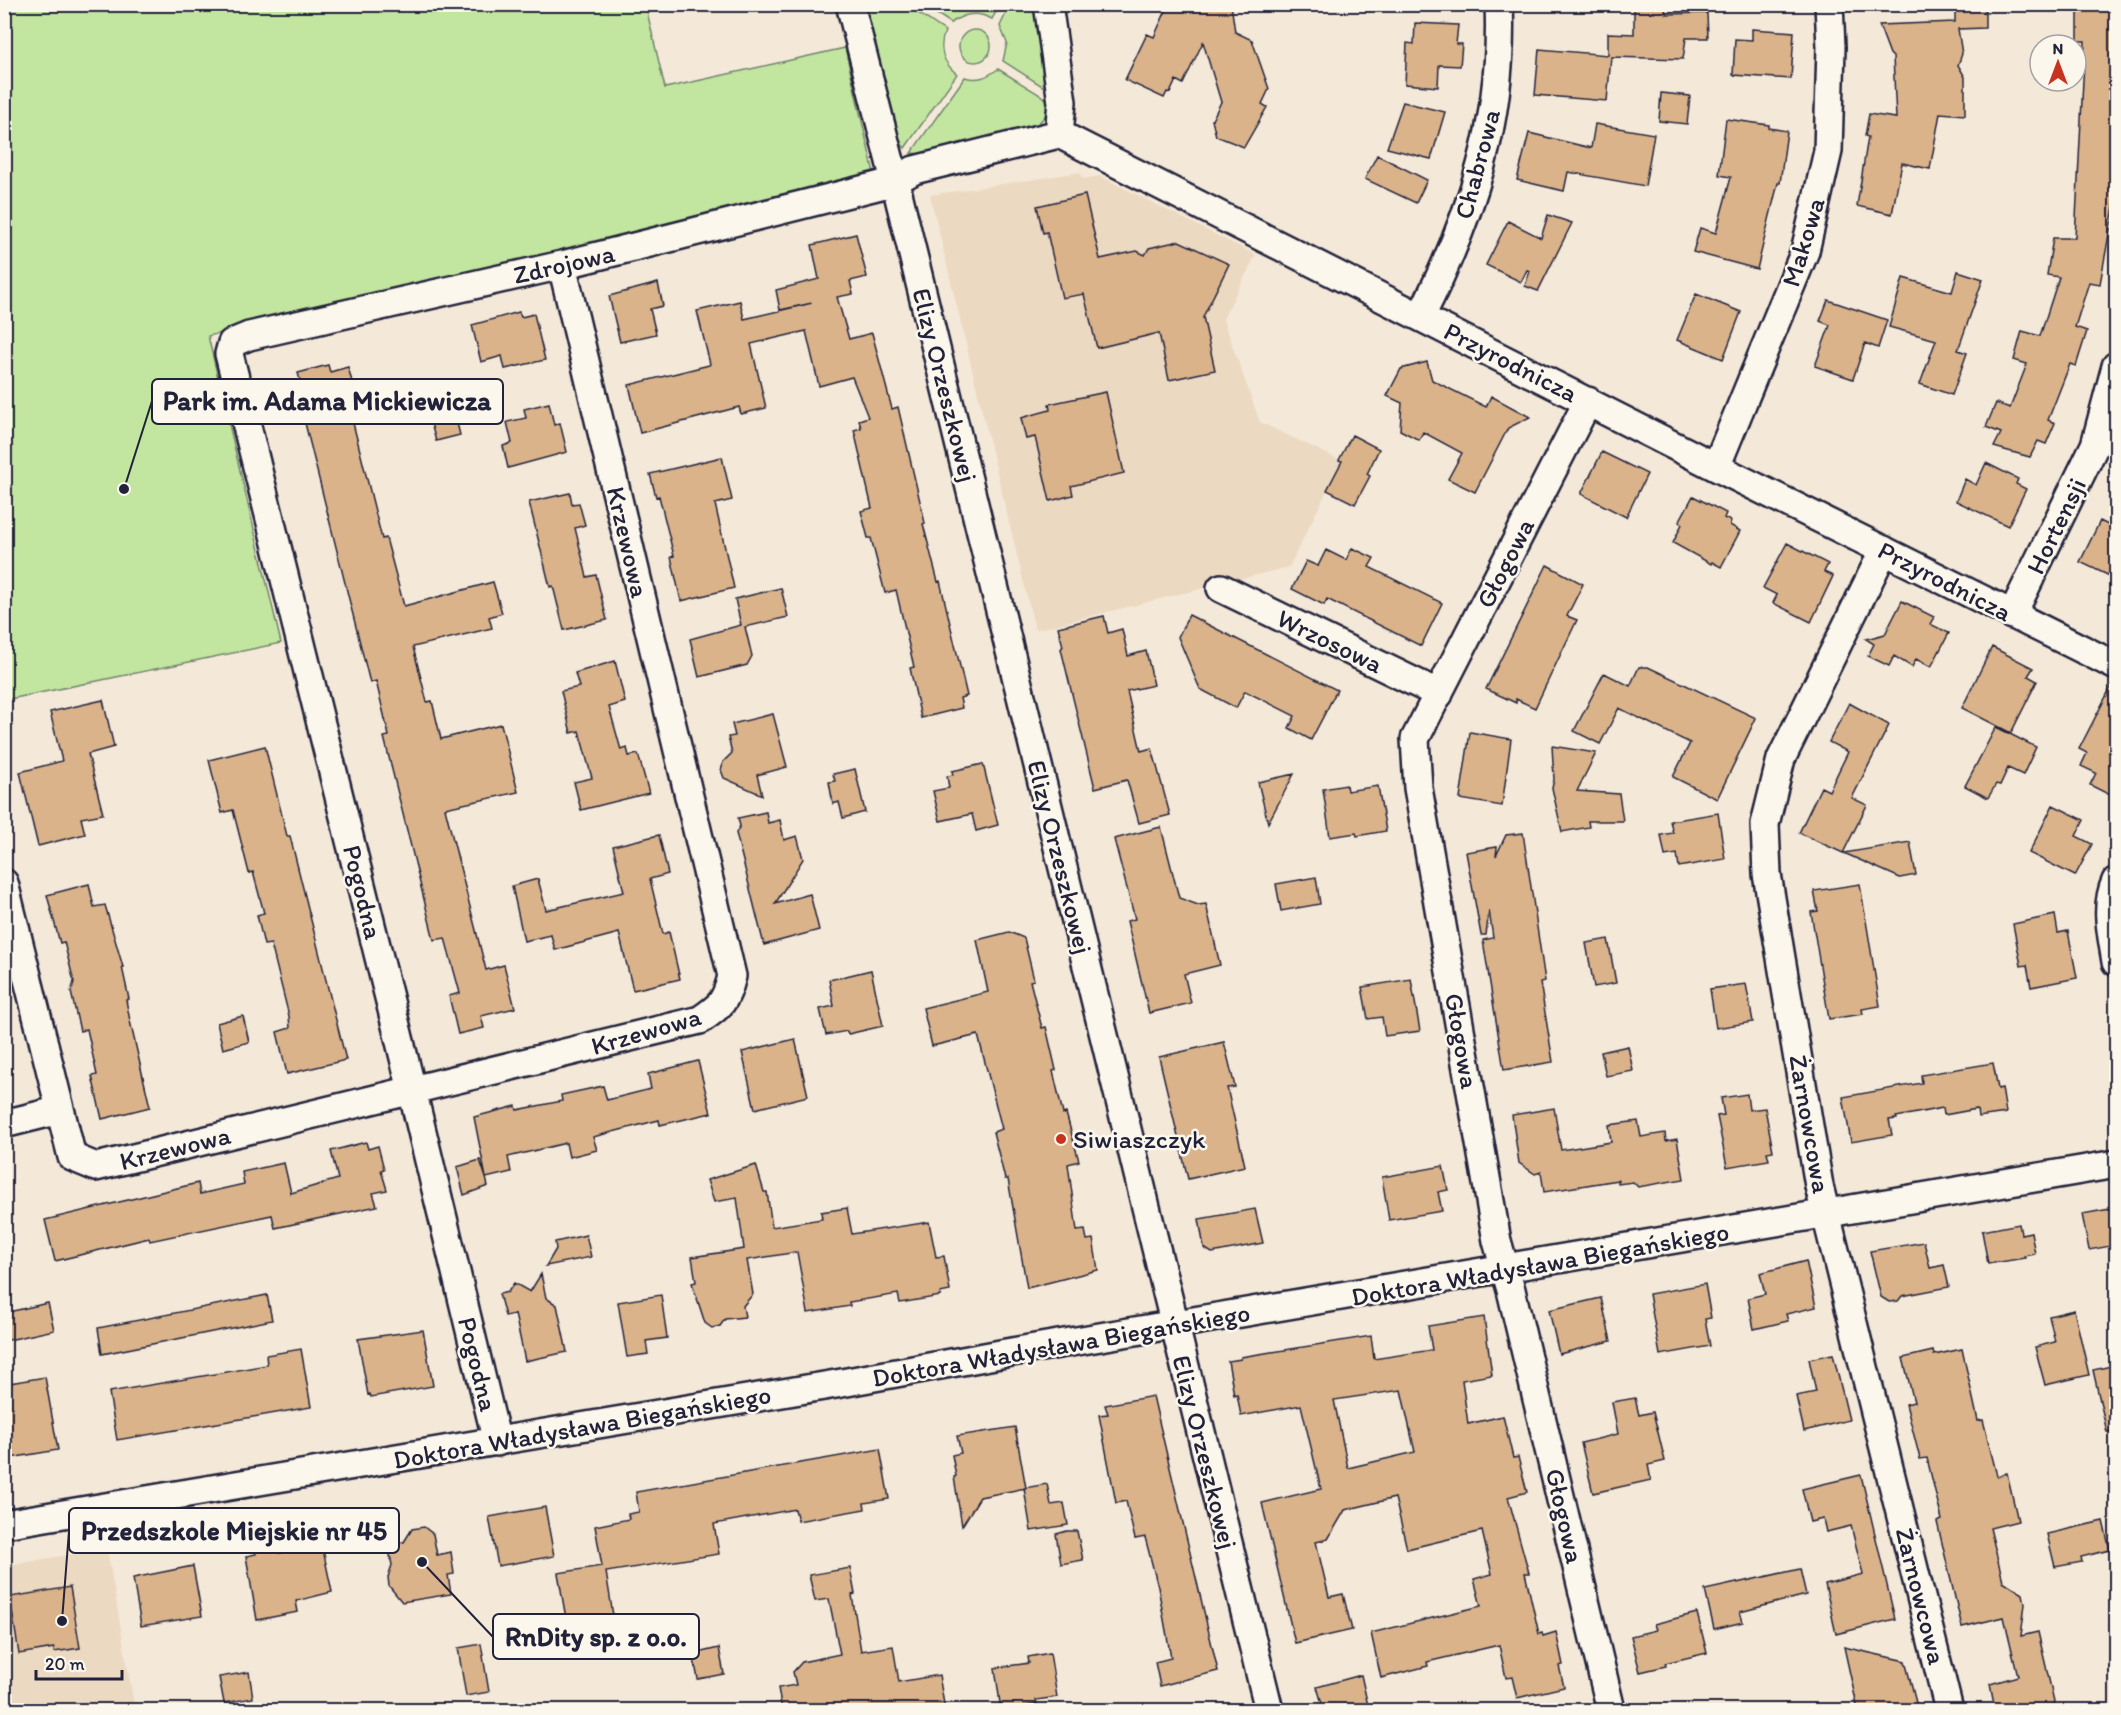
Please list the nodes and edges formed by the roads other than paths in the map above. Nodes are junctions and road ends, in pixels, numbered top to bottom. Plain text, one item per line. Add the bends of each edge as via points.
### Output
1 (850, 4) edge
2 (1048, 4) edge
3 (1499, 4) edge
4 (1829, 4) edge
5 (1059, 134) junction
6 (895, 181) junction
7 (562, 265) junction
8 (1421, 316) junction
9 (232, 343) joint
10 (2116, 366) edge
11 (1588, 401) junction
12 (1716, 466) junction
13 (1884, 550) junction
14 (1221, 588) dead end
15 (2012, 615) junction
16 (2116, 666) edge
17 (1439, 694) junction
18 (2116, 881) edge
19 (4, 883) edge
20 (2116, 962) edge
21 (412, 1090) junction
22 (60, 1110) junction
23 (4, 1124) edge
24 (2116, 1164) edge
25 (1827, 1214) junction
26 (1505, 1270) junction
27 (1174, 1325) junction
28 (497, 1442) junction
29 (4, 1524) edge
30 (1269, 1710) edge
31 (1611, 1710) edge
32 (1949, 1710) edge

1 - 6 street, Elizy Orzeszkowej
2 - 5 street via 1062,102
3 - 8 street, Chabrowa via 1499,72 1479,178
4 - 12 street, Makowa via 1828,151 1805,252
5 - 6 street via 914,170
5 - 8 street, Przyrodnicza
6 - 7 street, Zdrojowa
6 - 27 street, Elizy Orzeszkowej
7 - 9 street, Zdrojowa
7 - 21 street, Krzewowa via 732,976 727,996 700,1020
8 - 11 street, Przyrodnicza
9 - 21 street, Pogodna via 230,354
10 - 15 street, Hortensji via 2095,445
11 - 12 street, Przyrodnicza
11 - 17 street, Głogowa
12 - 13 street, Przyrodnicza
13 - 15 street, Przyrodnicza
13 - 25 street, Żarnowcowa via 1781,759 1765,824 1767,874 1819,1186
14 - 17 street, Wrzosowa
15 - 16 street, Przyrodnicza
17 - 26 street, Głogowa via 1415,739 1418,788
18 - 20 street via 2109,902
19 - 22 street
21 - 22 street, Krzewowa via 96,1167 72,1157
21 - 28 street, Pogodna
22 - 23 street
24 - 25 street, Doktora Władysława Biegańskiego
25 - 26 street, Doktora Władysława Biegańskiego
25 - 32 street, Żarnowcowa
26 - 27 street, Doktora Władysława Biegańskiego
26 - 31 street, Głogowa
27 - 28 street, Doktora Władysława Biegańskiego
27 - 30 street, Elizy Orzeszkowej
28 - 29 street, Doktora Władysława Biegańskiego

